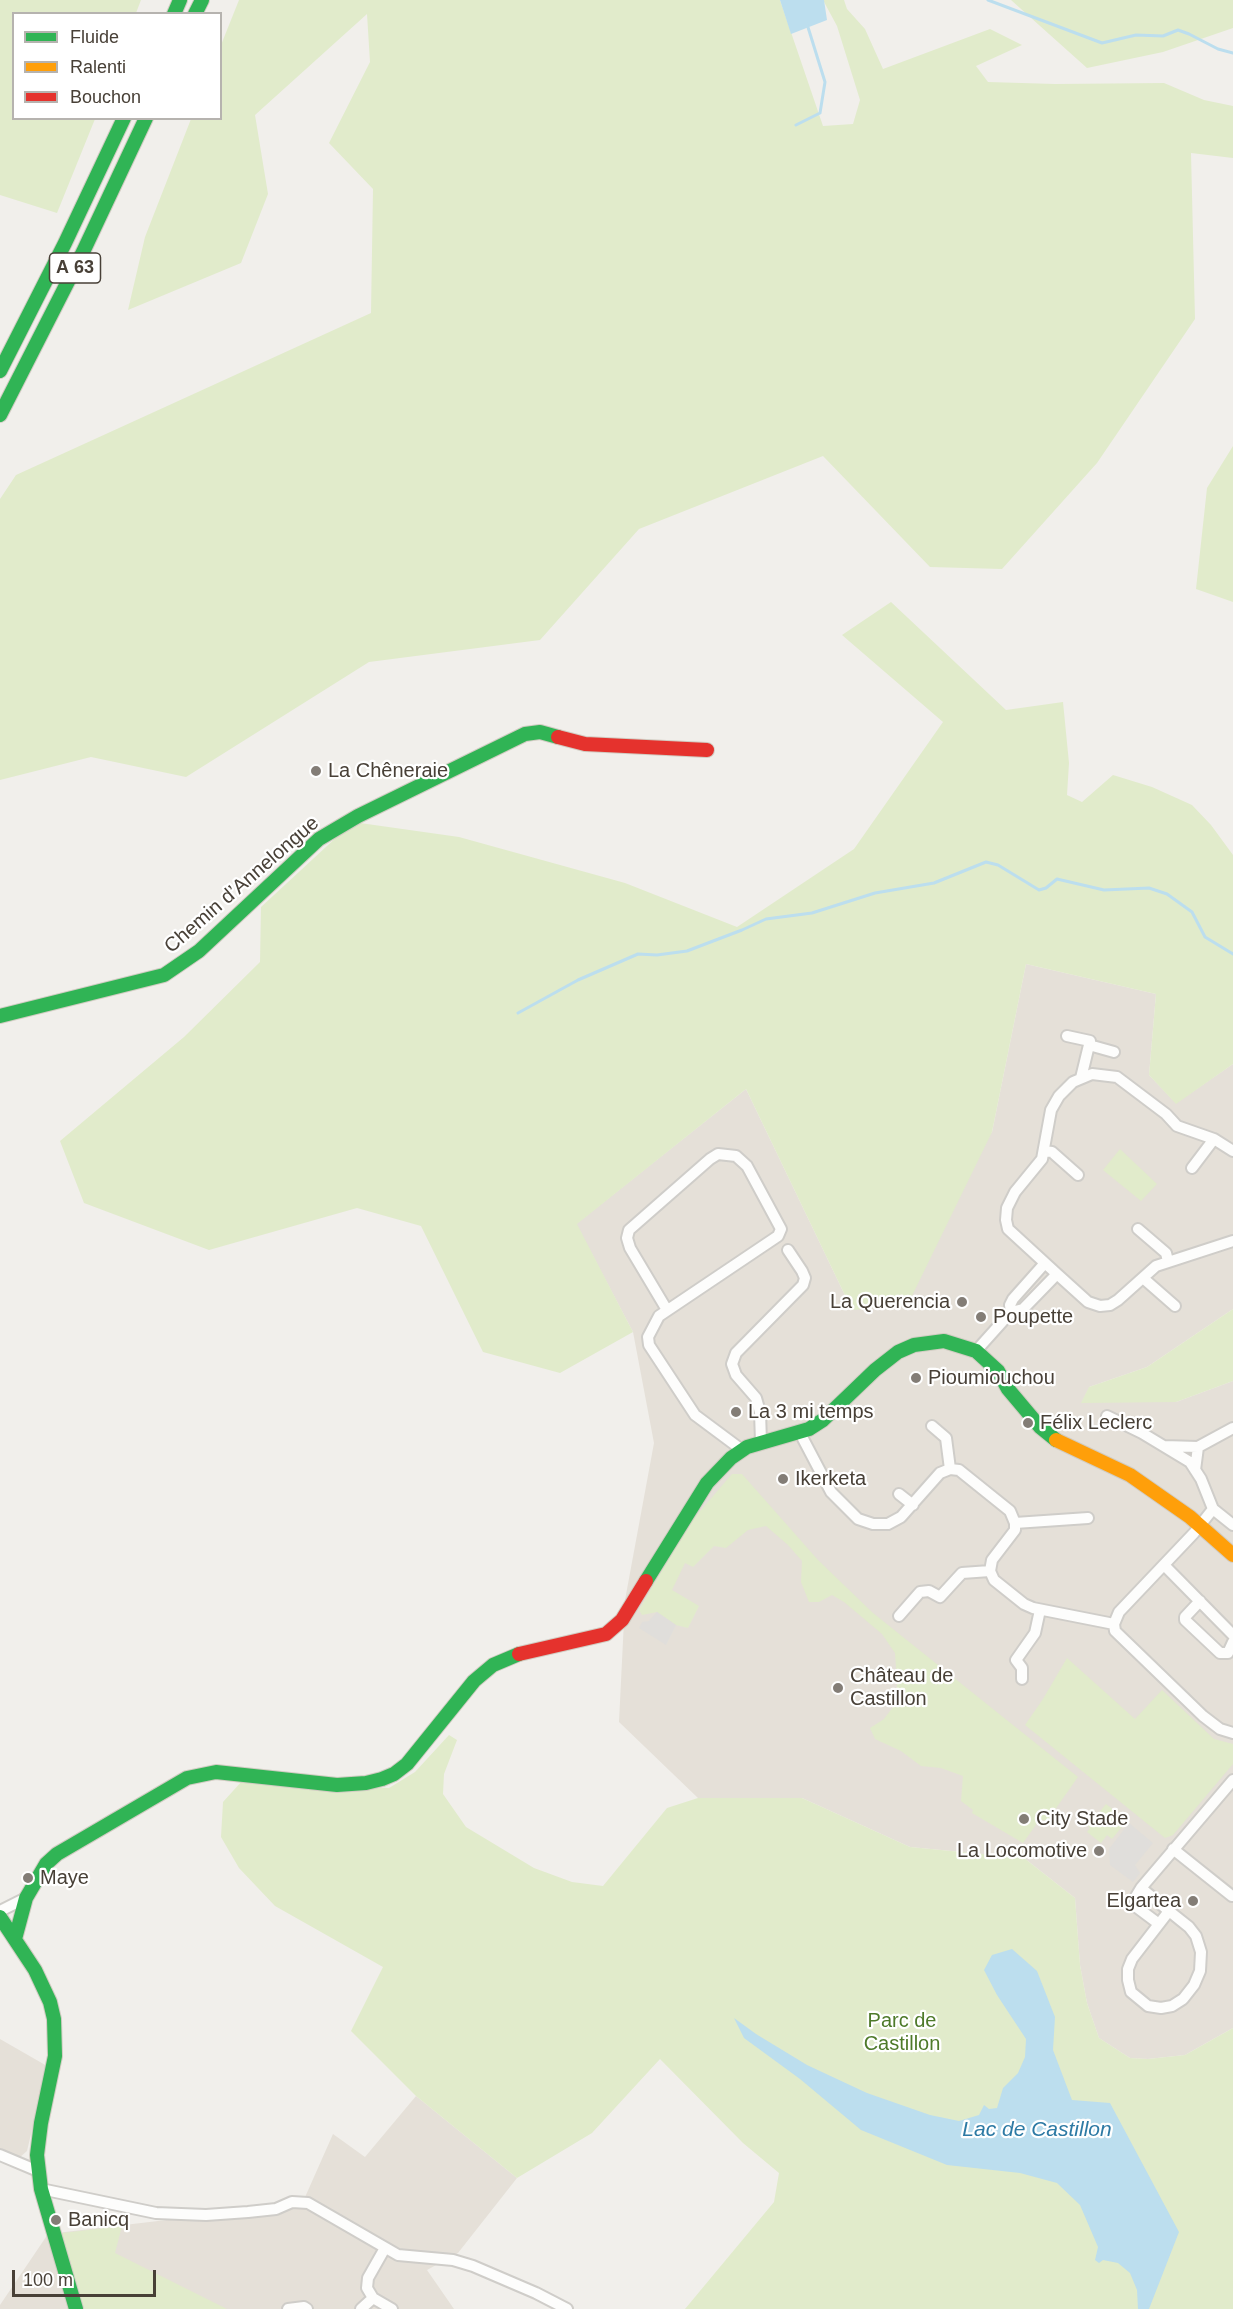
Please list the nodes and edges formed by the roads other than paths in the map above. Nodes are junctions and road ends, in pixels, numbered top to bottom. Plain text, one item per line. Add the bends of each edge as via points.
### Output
1 (123, 120) edge
2 (145, 120) edge
3 (0, 371) edge
4 (0, 415) edge
5 (707, 750) dead end
6 (0, 1016) edge
7 (1067, 1036) dead end
8 (1089, 1045) junction
9 (1114, 1052) dead end
10 (1081, 1078) junction
11 (1214, 1139) junction
12 (1044, 1151) junction
13 (1233, 1151) edge
14 (1192, 1168) dead end
15 (1078, 1175) dead end
16 (1138, 1229) dead end
17 (1233, 1241) edge
18 (788, 1250) dead end
19 (1168, 1261) junction
20 (1045, 1263) junction
21 (1057, 1274) junction
22 (1143, 1278) junction
23 (1025, 1286) junction
24 (1034, 1295) junction
25 (1175, 1306) dead end
26 (667, 1310) junction
27 (1011, 1312) junction
28 (976, 1351) junction
29 (1107, 1416) dead end
30 (932, 1426) dead end
31 (1233, 1428) edge
32 (800, 1433) junction
33 (761, 1442) junction
34 (1164, 1446) junction
35 (1198, 1448) junction
36 (742, 1450) junction
37 (950, 1469) junction
38 (1195, 1470) junction
39 (899, 1494) dead end
40 (913, 1505) junction
41 (1213, 1509) junction
42 (1088, 1518) dead end
43 (1015, 1523) junction
44 (1233, 1525) edge
45 (1200, 1526) junction
46 (1233, 1555) edge
47 (1164, 1564) junction
48 (990, 1570) junction
49 (1200, 1601) junction
50 (1040, 1610) junction
51 (899, 1616) dead end
52 (1114, 1624) junction
53 (1233, 1635) edge
54 (1233, 1642) edge
55 (1022, 1679) dead end
56 (1233, 1733) edge
57 (1233, 1780) edge
58 (1173, 1849) junction
59 (1141, 1888) junction
60 (1232, 1896) edge
61 (26, 1898) junction
62 (0, 1911) edge
63 (1170, 1911) junction
64 (0, 1917) edge
65 (1159, 1924) junction
66 (15, 1939) junction
67 (0, 2155) edge
68 (38, 2171) junction
69 (41, 2189) junction
70 (385, 2248) junction
71 (373, 2298) junction
72 (76, 2309) edge
73 (288, 2309) edge
74 (307, 2309) edge
75 (361, 2309) edge
76 (392, 2309) edge
77 (567, 2309) edge

1 - 3 main road, A 63
2 - 4 main road, A 63
5 - 6 main road, Chemin d’Annelongue via 585,744 540,732 525,734 319,839 199,951 164,975
7 - 8 street via 1090,1041
8 - 9 street
8 - 10 street
10 - 11 street via 1092,1074 1117,1077 1178,1126
10 - 12 street via 1059,1096 1051,1110
11 - 13 street
11 - 14 street
12 - 15 street via 1052,1152
12 - 20 street via 1015,1192 1006,1220 1008,1229
16 - 19 street via 1166,1253
17 - 19 street
18 - 33 street via 805,1278 803,1285 736,1353 732,1364 736,1375 756,1398
19 - 22 street
20 - 21 street
20 - 23 street
21 - 22 street via 1088,1302 1100,1306 1118,1300
21 - 24 street
22 - 25 street
23 - 24 street
23 - 27 street via 1012,1299
24 - 27 street via 1023,1309
26 - 26 street via 778,1236 781,1230 747,1166 736,1156 718,1154 710,1159 629,1230 630,1248
26 - 36 street via 650,1329 649,1345 695,1415
27 - 28 street
28 - 32 main road via 944,1341 914,1345 898,1352 823,1420
28 - 45 main road via 998,1371 1040,1427 1061,1443 1130,1475
29 - 34 street
30 - 37 street via 946,1438
31 - 35 street
32 - 33 main road
32 - 40 street via 831,1492 858,1519 888,1524
33 - 36 main road
34 - 35 street
34 - 38 street via 1190,1462
35 - 38 street
36 - 61 main road via 707,1483 622,1620 606,1634 511,1656 493,1665 474,1681 422,1748 394,1774 366,1784 337,1785 216,1772 187,1778 57,1854 46,1864
37 - 40 street via 940,1473
37 - 43 street via 959,1470 1010,1511
38 - 41 street
39 - 40 street
41 - 44 street
41 - 45 street
42 - 43 street
43 - 48 street via 1015,1530 992,1560
45 - 46 main road
45 - 47 street
47 - 49 street
47 - 52 street via 1119,1612
48 - 50 street via 994,1580 1024,1604
48 - 51 street via 962,1573 940,1597 929,1591 920,1592
49 - 53 street
49 - 54 street via 1185,1620 1220,1653 1228,1653
50 - 52 street
50 - 55 street via 1035,1633 1016,1660 1022,1668
52 - 56 street via 1119,1637 1203,1716
57 - 58 street
58 - 59 street
58 - 60 street
59 - 63 street
59 - 65 street via 1135,1906
61 - 62 street
61 - 66 main road
63 - 65 street
63 - 65 street via 1196,1935 1201,1952 1200,1971 1183,1999 1161,2008 1139,2001 1128,1980 1132,1959
64 - 66 main road
66 - 68 main road via 44,1986 54,2019 55,2056 38,2137
67 - 68 street
68 - 69 main road
69 - 70 street via 156,2213 238,2213 276,2209 291,2202 308,2203
69 - 72 main road
70 - 71 street via 368,2278 367,2288
70 - 77 street via 409,2258 439,2258 473,2266
71 - 75 street
71 - 76 street
73 - 74 street

